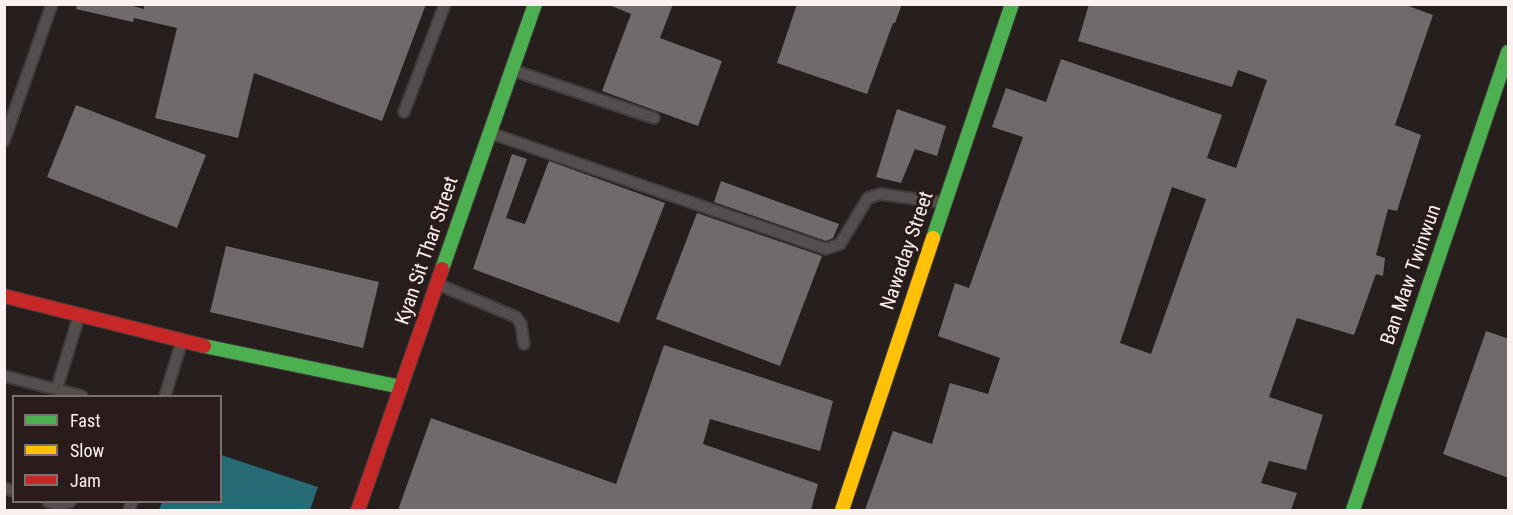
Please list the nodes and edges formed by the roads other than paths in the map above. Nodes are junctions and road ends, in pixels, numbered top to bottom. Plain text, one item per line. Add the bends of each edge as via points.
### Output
1 (52, 4) edge
2 (446, 4) edge
3 (535, 4) edge
4 (1012, 4) edge
5 (1509, 52) edge
6 (512, 70) junction
7 (404, 112) dead end
8 (654, 118) dead end
9 (490, 133) junction
10 (4, 141) edge
11 (945, 203) junction
12 (437, 284) junction
13 (4, 296) edge
14 (79, 316) junction
15 (182, 341) junction
16 (524, 344) dead end
17 (4, 376) edge
18 (401, 387) junction
19 (57, 388) junction
20 (79, 395) edge
21 (165, 395) edge
22 (358, 510) edge
23 (842, 510) edge
24 (1353, 510) edge

1 - 10 street
2 - 7 street
3 - 6 street, Kyan Sit Thar Street
4 - 11 street, Nawaday Street
5 - 24 street, Ban Maw Twinwun
6 - 8 street
6 - 9 street, Kyan Sit Thar Street
9 - 11 street via 826,249 840,244 868,198 880,194
9 - 12 street, Kyan Sit Thar Street
11 - 23 street, Nawaday Street
12 - 16 street via 516,316
12 - 18 street, Kyan Sit Thar Street
13 - 14 street
14 - 15 street
14 - 19 street
15 - 18 street
15 - 21 street
17 - 19 street
18 - 22 street, Kyan Sit Thar Street
19 - 20 street

